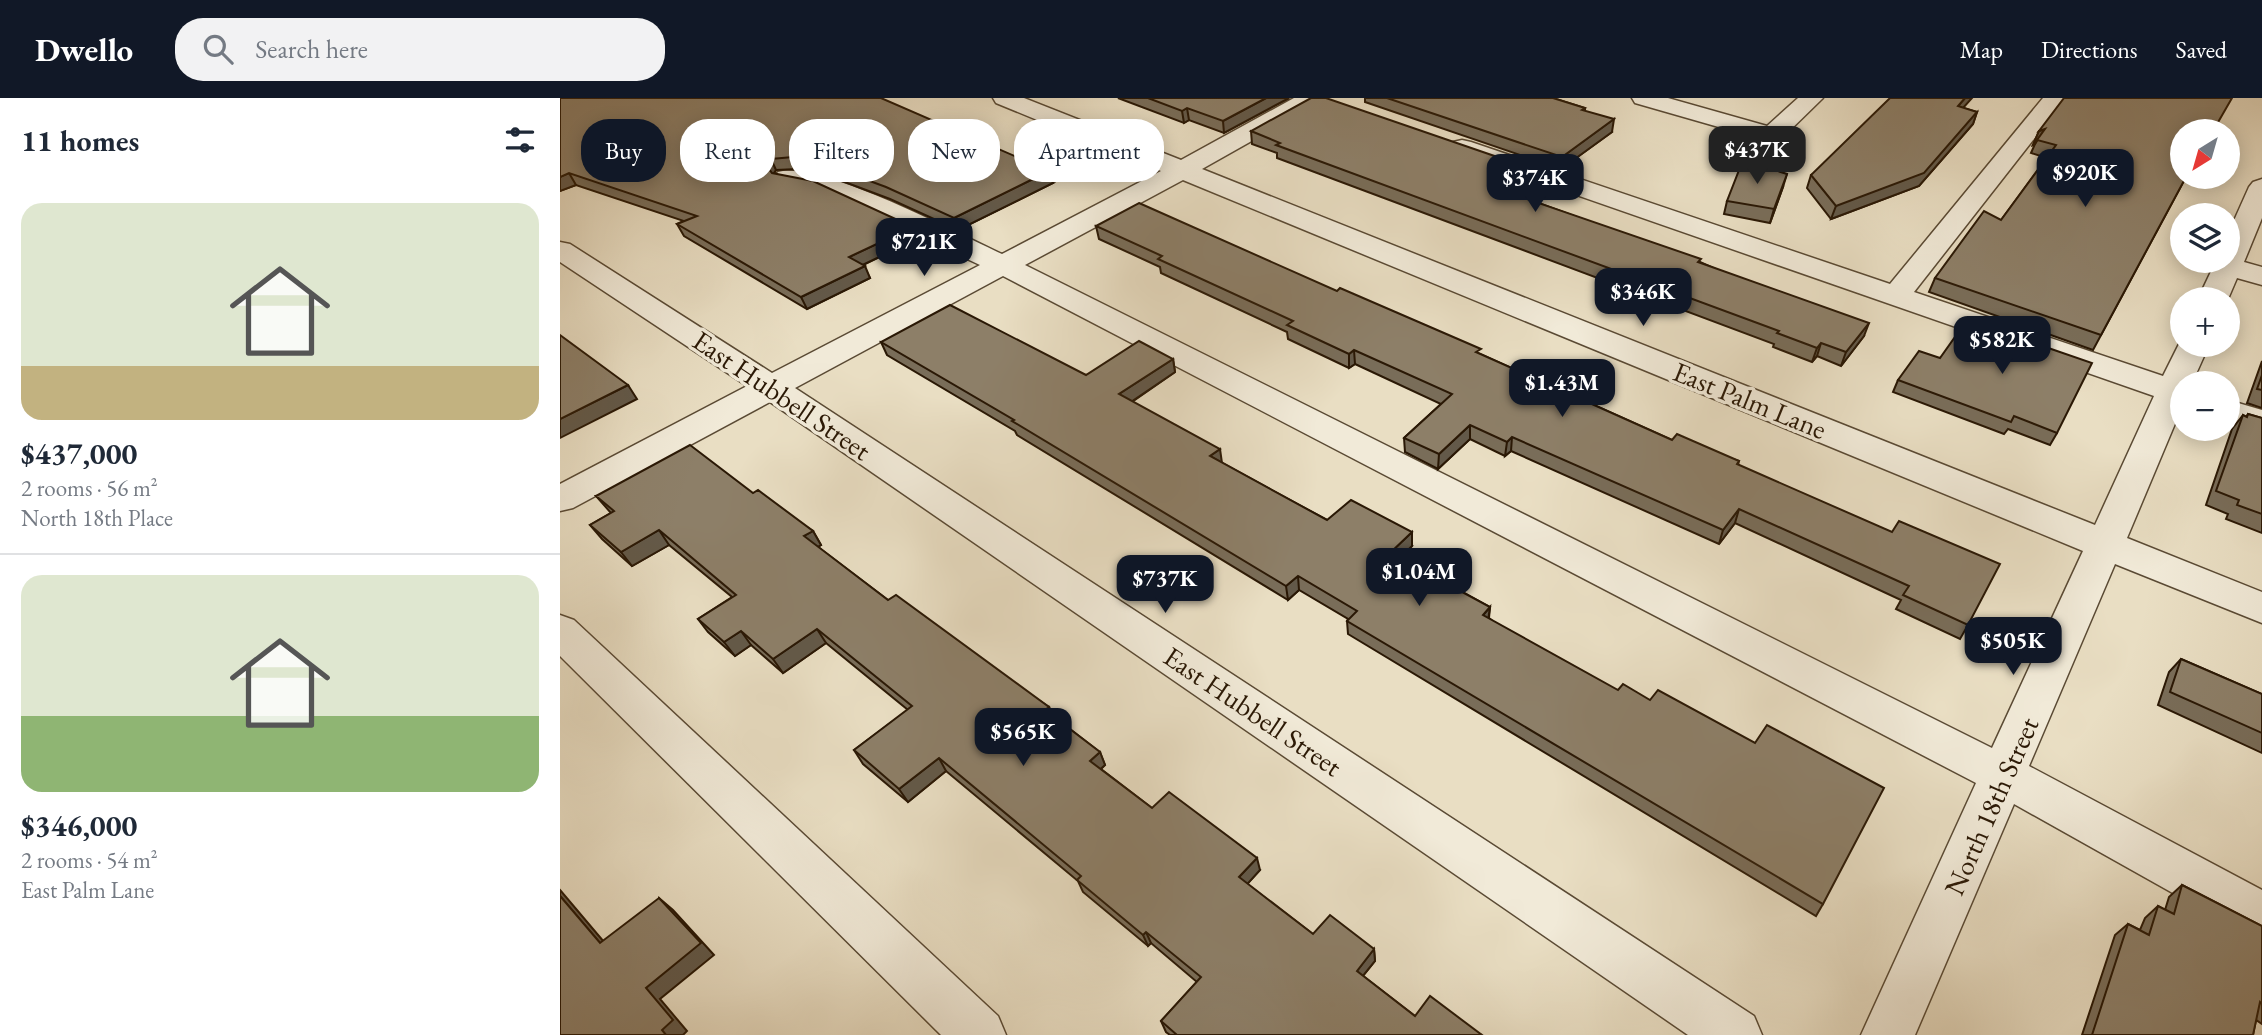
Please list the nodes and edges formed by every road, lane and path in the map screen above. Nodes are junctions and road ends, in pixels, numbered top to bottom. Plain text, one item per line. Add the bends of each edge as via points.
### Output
1 (1004, 98) edge
2 (1643, 98) edge
3 (1812, 98) edge
4 (2055, 98) edge
5 (1323, 100) edge
6 (1438, 138) edge
7 (1184, 169) junction
8 (787, 177) edge
9 (2262, 187) edge
10 (2240, 238) edge
11 (560, 250) edge
12 (1003, 265) junction
13 (2240, 270) edge
14 (2262, 276) edge
15 (1897, 295) junction
16 (771, 387) junction
17 (2170, 390) edge
18 (2170, 410) edge
19 (2240, 414) edge
20 (2262, 422) edge
21 (560, 499) edge
22 (2105, 545) junction
23 (2262, 608) edge
24 (560, 632) edge
25 (2005, 776) junction
26 (2262, 916) edge
27 (979, 1035) edge
28 (1735, 1035) edge
29 (1888, 1035) edge

1 - 7 street, East Palm Lane
2 - 3 street via 1771,135
4 - 15 street
5 - 7 street
6 - 15 street
7 - 12 street
7 - 22 street, East Palm Lane
8 - 12 street via 825,183
9 - 10 street
11 - 16 street, East Hubbell Street
12 - 16 street
12 - 25 street
13 - 14 street
15 - 17 street
16 - 21 street
16 - 28 street, East Hubbell Street
18 - 22 street, North 18th Street
19 - 20 street
22 - 23 street, East Palm Lane
22 - 25 street, North 18th Street
24 - 27 street
25 - 26 street
25 - 29 street, North 18th Street

